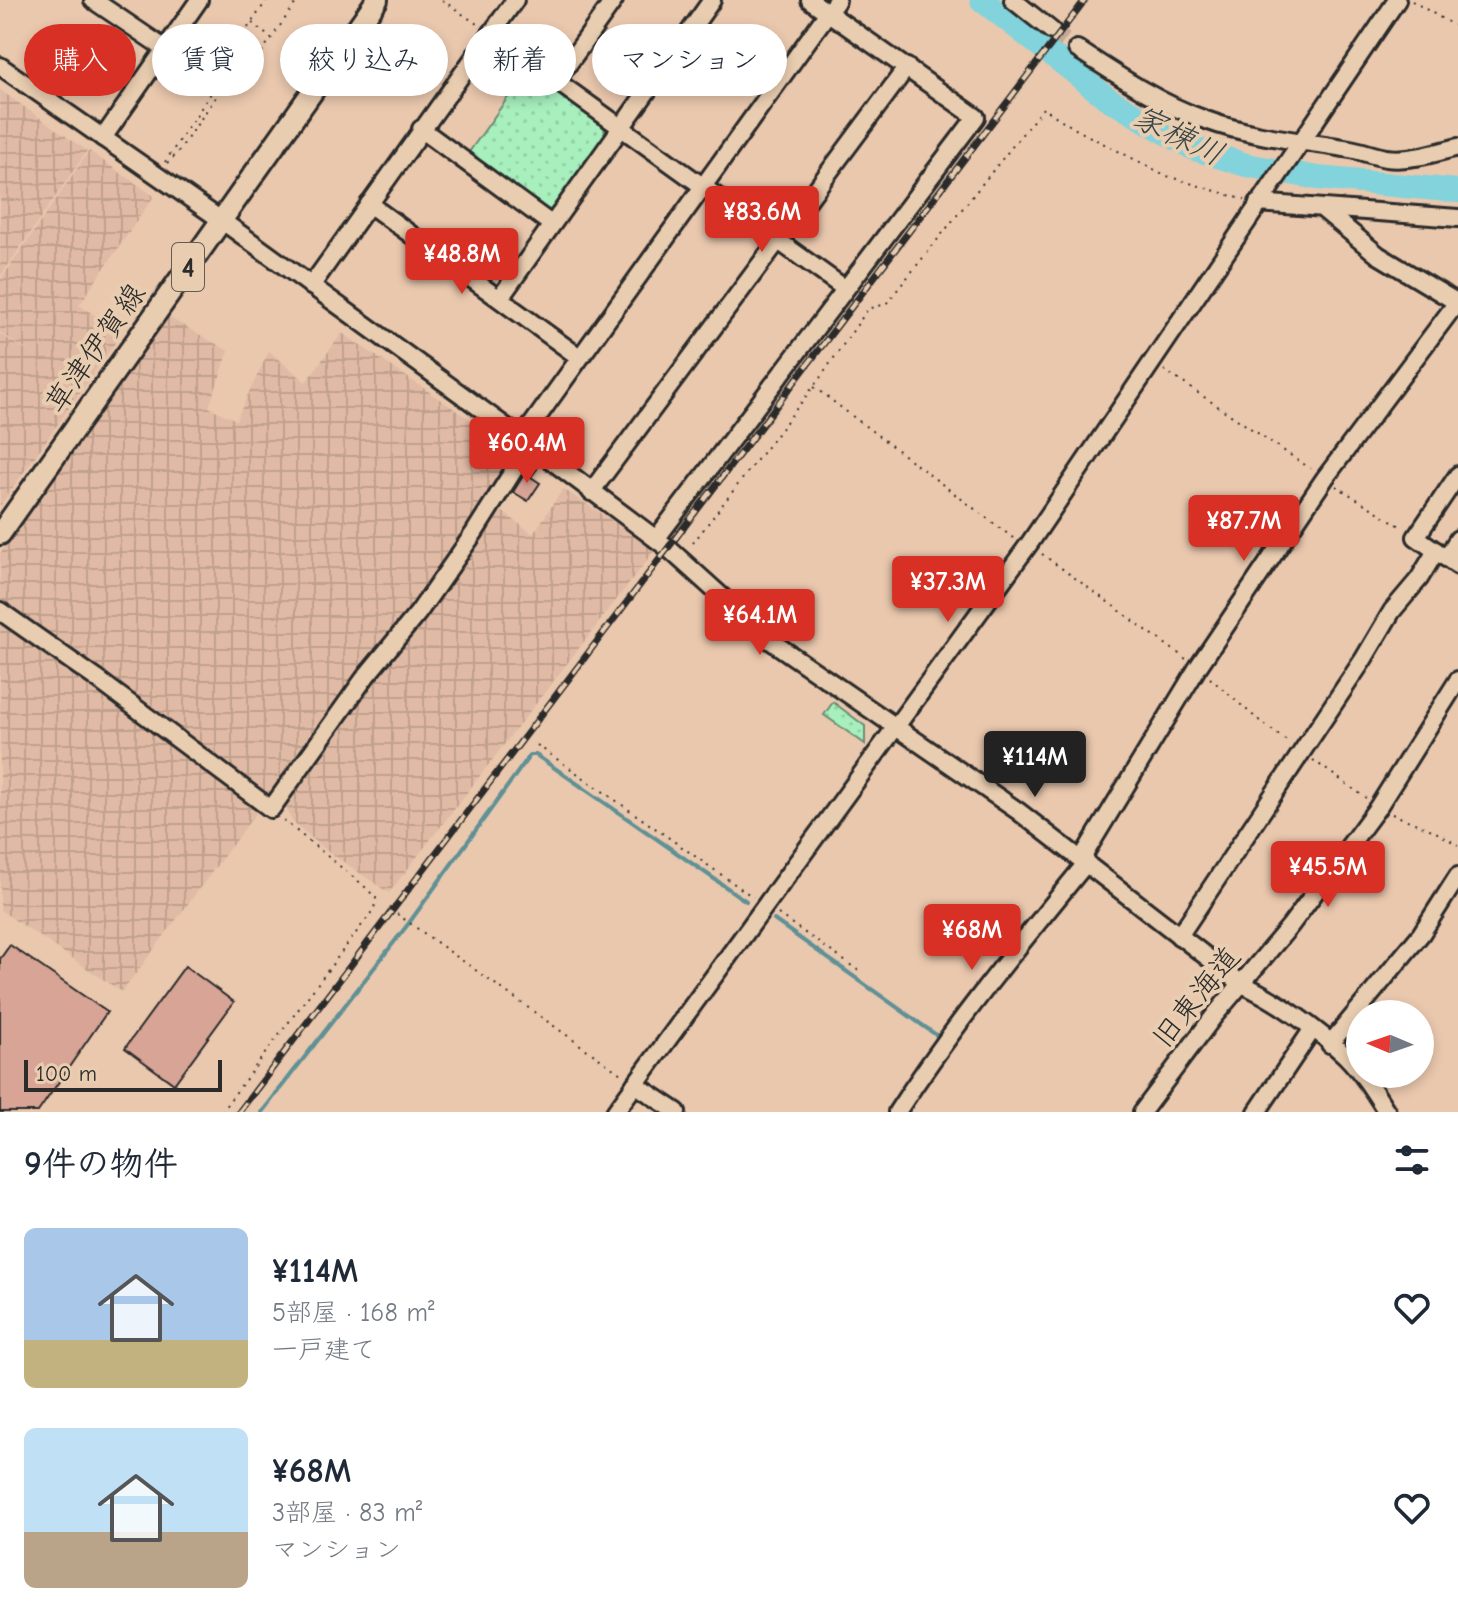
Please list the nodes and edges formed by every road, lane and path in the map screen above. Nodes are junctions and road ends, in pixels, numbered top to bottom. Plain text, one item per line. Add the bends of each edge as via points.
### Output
1 (93, 0) edge
2 (199, 0) edge
3 (298, 0) edge
4 (377, 0) edge
5 (442, 0) edge
6 (515, 0) edge
7 (614, 0) edge
8 (712, 0) edge
9 (810, 0) edge
10 (1013, 0) edge
11 (1397, 0) edge
12 (1411, 0) edge
13 (264, 1) edge
14 (111, 5) edge
15 (832, 6) edge
16 (251, 23) joint
17 (182, 24) edge
18 (477, 24) edge
19 (498, 24) edge
20 (1458, 28) edge
21 (1052, 31) tunnel mouth
22 (152, 38) edge
23 (272, 39) junction
24 (1077, 49) tunnel mouth
25 (264, 50) edge
26 (576, 53) edge
27 (0, 66) edge
28 (152, 66) edge
29 (907, 67) junction
30 (464, 71) edge
31 (220, 83) joint
32 (576, 95) edge
33 (621, 128) junction
34 (421, 129) junction
35 (103, 138) junction
36 (1298, 145) junction
37 (1458, 147) edge
38 (703, 188) junction
39 (1261, 199) junction
40 (369, 204) junction
41 (1324, 210) junction
42 (1458, 218) edge
43 (221, 220) junction
44 (551, 224) junction
45 (778, 240) junction
46 (311, 286) junction
47 (844, 288) junction
48 (500, 298) junction
49 (1458, 302) edge
50 (579, 357) junction
51 (1151, 361) junction
52 (813, 386) junction
53 (524, 440) junction
54 (1458, 475) edge
55 (1325, 478) junction
56 (591, 492) junction
57 (0, 534) edge
58 (1416, 537) junction
59 (656, 539) junction
60 (1458, 539) edge
61 (693, 543) dead end
62 (1029, 544) junction
63 (1447, 558) edge
64 (0, 611) edge
65 (1458, 680) edge
66 (899, 727) junction
67 (537, 745) dead end
68 (1378, 807) junction
69 (271, 809) junction
70 (1458, 845) edge
71 (1085, 860) junction
72 (1458, 876) edge
73 (766, 906) junction
74 (397, 914) dead end
75 (1179, 936) junction
76 (859, 971) dead end
77 (1242, 984) junction
78 (1312, 1030) junction
79 (1330, 1044) junction
80 (635, 1084) junction
81 (221, 1112) edge
82 (615, 1112) edge
83 (677, 1112) edge
84 (897, 1112) edge
85 (1142, 1112) edge
86 (1257, 1112) edge
87 (1387, 1112) edge

1 - 14 street
2 - 17 street
3 - 23 path
4 - 43 main road, 草津伊賀線 / 4
5 - 18 path
6 - 19 street
7 - 26 street
8 - 33 street
9 - 15 street
10 - 21 street
11 - 36 street
12 - 20 path
13 - 16 path
14 - 22 street
15 - 29 street
15 - 38 street
16 - 23 path
23 - 25 path
24 - 36 street via 1206,120
27 - 35 street
28 - 35 street
29 - 45 street
29 - 47 street via 976,117
30 - 34 street
31 - 31 path via 171,151 163,167 220,91
32 - 33 street
33 - 38 street
33 - 44 street
34 - 40 street
34 - 44 street
35 - 43 street
36 - 37 street via 1387,158
36 - 39 street
38 - 45 street
38 - 50 street
39 - 41 street
39 - 51 street
39 - 52 path via 1167,176 1043,108 886,304 868,309
40 - 46 street
40 - 48 street
41 - 42 street
41 - 49 street via 1378,255
43 - 46 street
43 - 57 main road, 草津伊賀線 / 4
44 - 48 street
45 - 47 street
45 - 56 street
46 - 53 street
47 - 59 street
48 - 50 street
49 - 55 street
50 - 53 street
51 - 55 path
51 - 62 street
52 - 61 path
52 - 62 path via 1017,541
53 - 56 street
53 - 69 street via 524,454 474,533
54 - 58 street
55 - 58 path
55 - 71 street via 1198,667
56 - 59 street
58 - 63 street
59 - 66 street via 771,641
60 - 63 street
62 - 66 street
63 - 75 street via 1419,579 1392,611
64 - 69 street
65 - 68 street, 旧東海道
66 - 71 street
66 - 73 street
67 - 73 path
68 - 70 path
68 - 77 street, 旧東海道
69 - 81 path via 376,898 374,909
71 - 75 street
71 - 84 street
72 - 79 street via 1421,934
73 - 76 path
73 - 80 street
74 - 80 path
75 - 77 street
77 - 78 street
77 - 85 street, 旧東海道
78 - 79 street
78 - 86 street
79 - 87 street via 1347,1058
80 - 82 street
80 - 83 street

